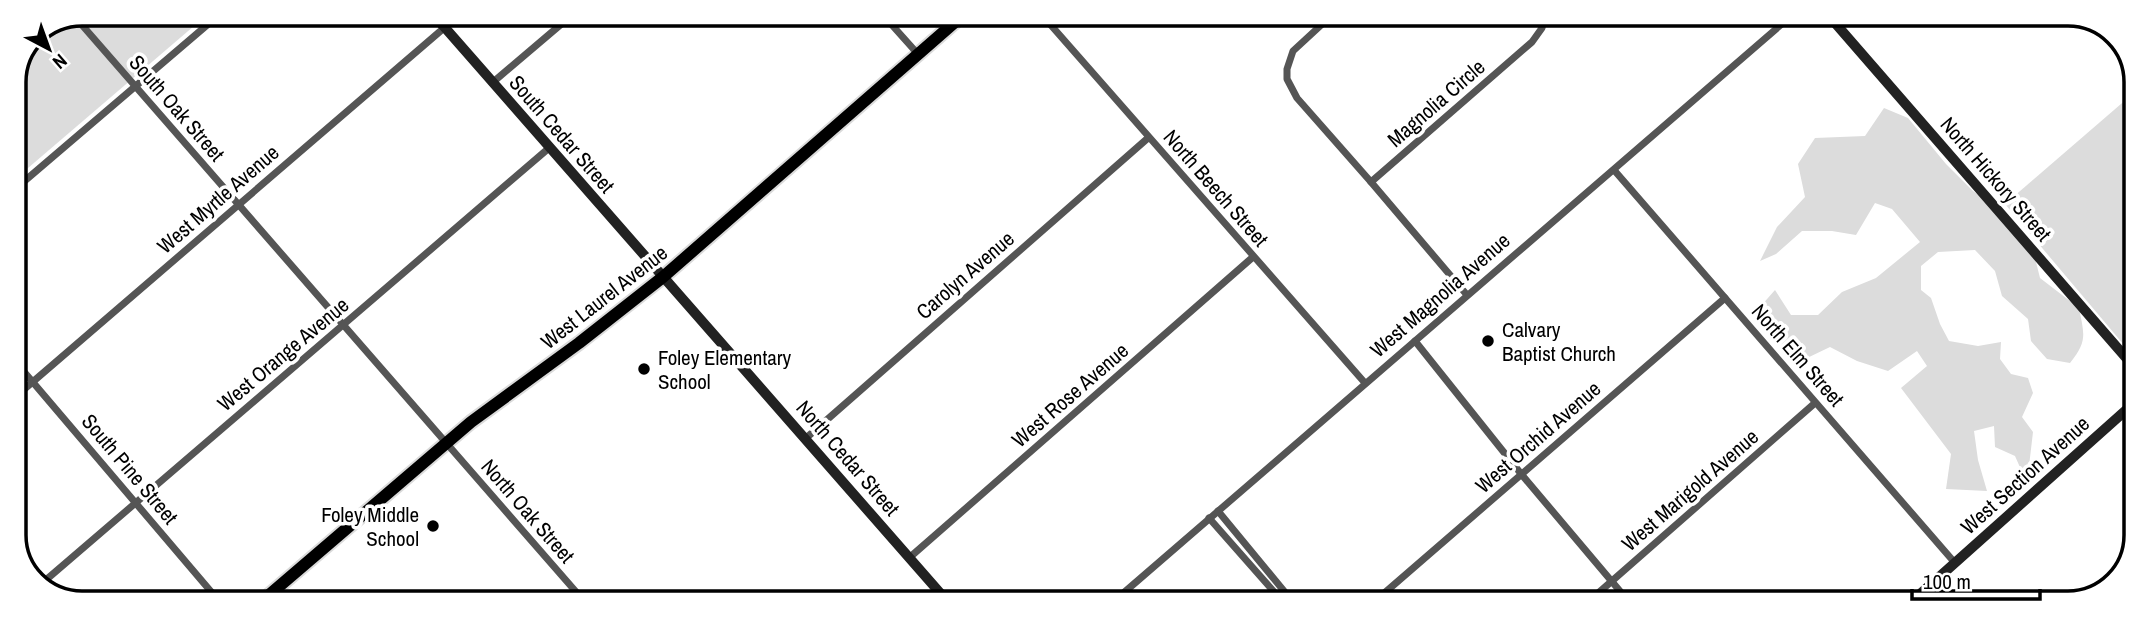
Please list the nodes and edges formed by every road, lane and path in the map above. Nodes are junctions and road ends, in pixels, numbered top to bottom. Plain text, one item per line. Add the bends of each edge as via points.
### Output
1 (83, 26) edge
2 (205, 26) edge
3 (559, 26) edge
4 (893, 26) edge
5 (950, 26) edge
6 (1051, 26) edge
7 (1320, 26) edge
8 (1542, 26) edge
9 (1780, 26) edge
10 (1838, 26) edge
11 (444, 28) joint
12 (918, 53) junction
13 (492, 83) junction
14 (135, 86) junction
15 (1148, 138) junction
16 (549, 148) junction
17 (1614, 170) junction
18 (26, 180) edge
19 (1371, 182) junction
20 (238, 205) junction
21 (1253, 257) junction
22 (663, 277) junction
23 (1467, 295) junction
24 (1725, 298) junction
25 (343, 326) junction
26 (1415, 341) junction
27 (2124, 356) edge
28 (26, 374) edge
29 (33, 382) junction
30 (1365, 383) junction
31 (26, 388) edge
32 (1815, 403) junction
33 (2124, 412) edge
34 (805, 439) junction
35 (445, 444) junction
36 (1522, 475) junction
37 (136, 502) junction
38 (1218, 511) junction
39 (1209, 518) junction
40 (909, 558) junction
41 (1955, 563) junction
42 (47, 579) edge
43 (1612, 582) junction
44 (211, 591) edge
45 (274, 591) edge
46 (575, 591) edge
47 (938, 591) edge
48 (1126, 591) edge
49 (1273, 591) edge
50 (1284, 591) edge
51 (1387, 591) edge
52 (1602, 591) edge
53 (1620, 591) edge
54 (1924, 591) edge

1 - 14 street, South Oak Street
2 - 14 street
3 - 13 street
4 - 12 street
5 - 12 main road, West Laurel Avenue
6 - 15 street, North Beech Street
7 - 19 street via 1293,51 1287,79 1297,98
8 - 19 street, Magnolia Circle via 1532,42
9 - 17 street, West Magnolia Avenue
10 - 27 street, North Hickory Street
11 - 13 street, South Cedar Street
11 - 20 street, West Myrtle Avenue
12 - 22 main road, West Laurel Avenue
13 - 16 street, South Cedar Street
14 - 18 street
14 - 20 street, South Oak Street
15 - 21 street, North Beech Street
15 - 34 street, Carolyn Avenue
16 - 22 street, South Cedar Street
16 - 25 street, West Orange Avenue
17 - 23 street, West Magnolia Avenue
17 - 24 street, North Elm Street
19 - 23 street
20 - 25 street, South Oak Street
20 - 29 street, West Myrtle Avenue
21 - 30 street, North Beech Street
21 - 40 street, West Rose Avenue
22 - 34 street, North Cedar Street
22 - 35 main road, West Laurel Avenue
23 - 26 street, West Magnolia Avenue
24 - 32 street, North Elm Street
24 - 36 street, West Orchid Avenue
25 - 35 street, South Oak Street
25 - 37 street, West Orange Avenue
26 - 30 street, West Magnolia Avenue
26 - 36 street
28 - 29 street, South Pine Street
29 - 31 street, West Myrtle Avenue
29 - 37 street, South Pine Street
30 - 38 street, West Magnolia Avenue
32 - 41 street, North Elm Street
32 - 43 street, West Marigold Avenue
33 - 41 street, West Section Avenue
34 - 40 street, North Cedar Street
35 - 45 main road, West Laurel Avenue
35 - 46 street, North Oak Street
36 - 43 street
36 - 51 street, West Orchid Avenue
37 - 42 street, West Orange Avenue
37 - 44 street, South Pine Street
38 - 39 street, West Magnolia Avenue
38 - 50 street
39 - 48 street, West Magnolia Avenue
39 - 49 street
40 - 47 street, North Cedar Street
41 - 54 street, West Section Avenue
43 - 52 street, West Marigold Avenue
43 - 53 street

